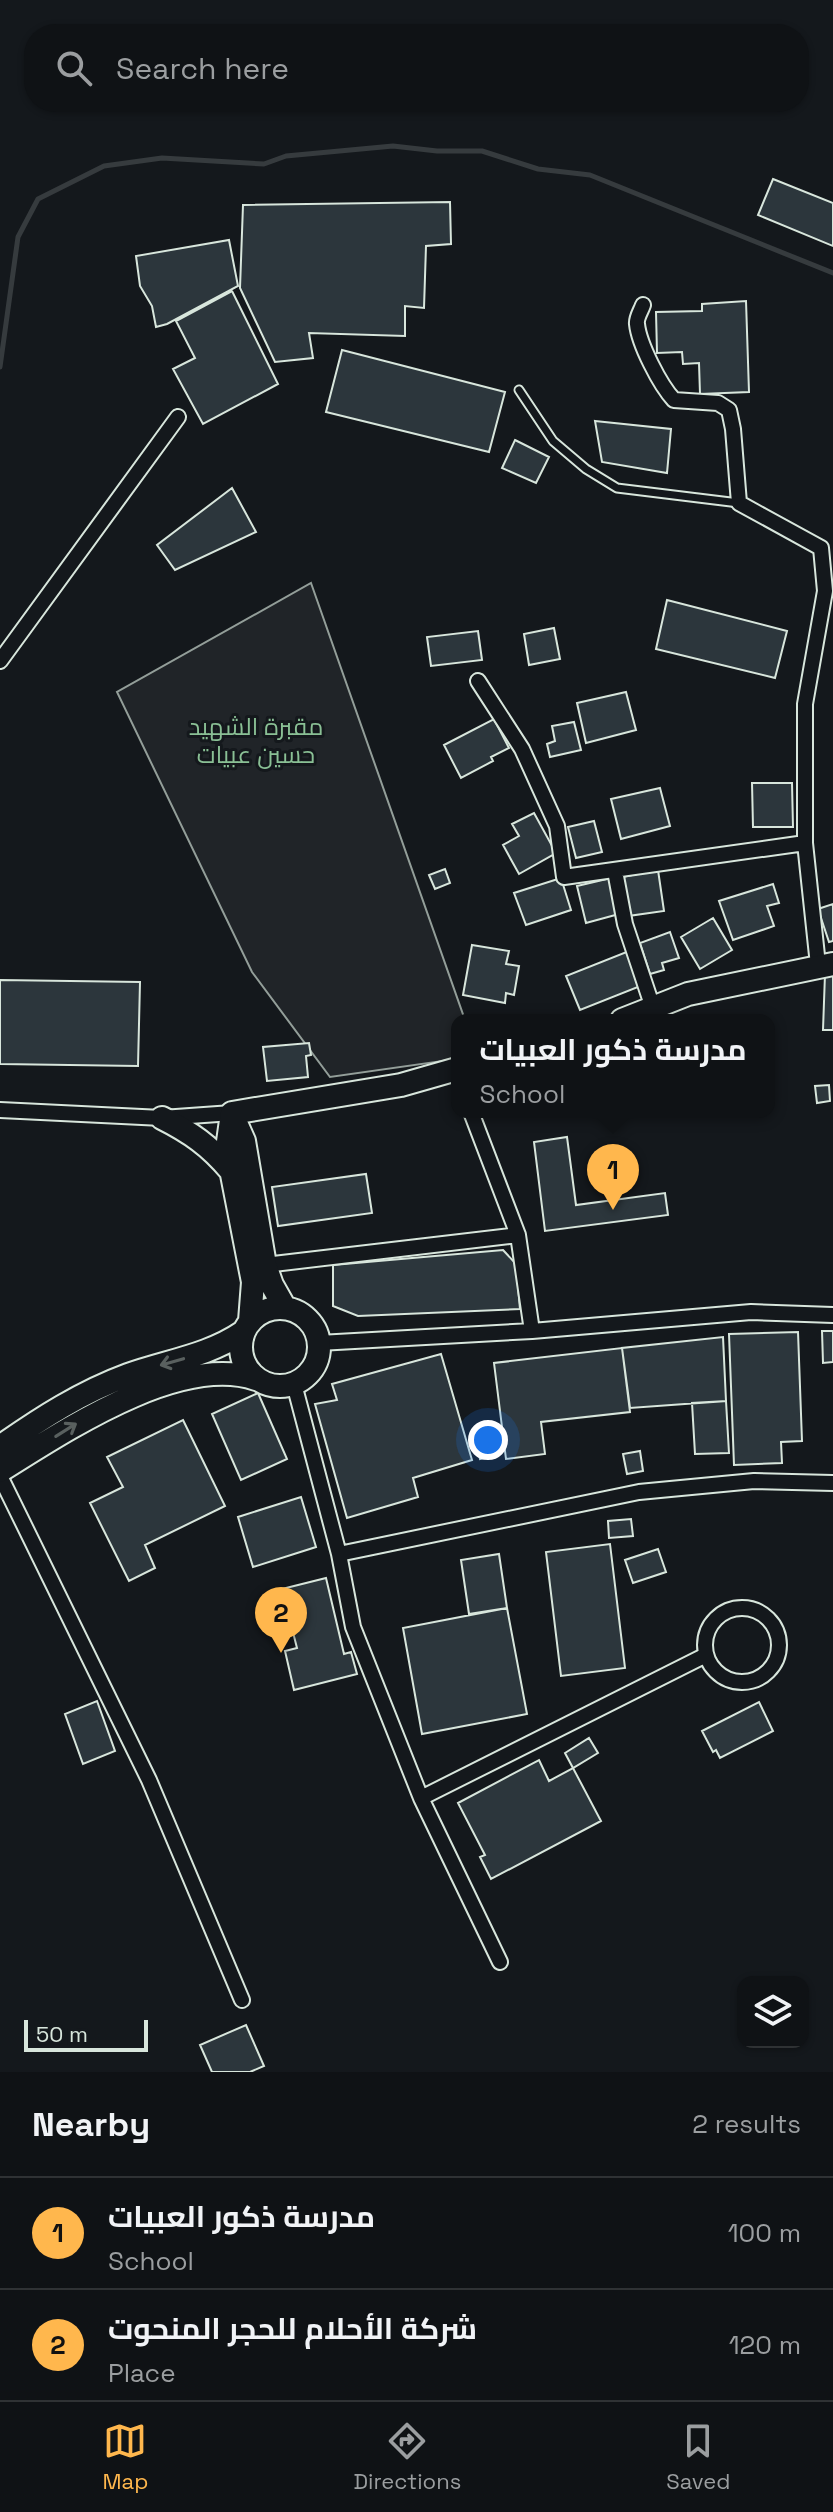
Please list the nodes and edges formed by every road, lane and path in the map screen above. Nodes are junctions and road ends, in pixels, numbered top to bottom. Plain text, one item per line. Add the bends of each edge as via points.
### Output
1 (643, 305) dead end
2 (519, 390) dead end
3 (178, 417) dead end
4 (739, 503) junction
5 (0, 661) edge
6 (478, 681) dead end
7 (805, 843) junction
8 (615, 871) junction
9 (826, 964) edge
10 (653, 1008) junction
11 (638, 1014) edge
12 (451, 1073) edge
13 (0, 1110) edge
14 (232, 1113) junction
15 (162, 1118) junction
16 (473, 1118) edge
17 (231, 1171) junction
18 (518, 1235) junction
19 (265, 1265) junction
20 (285, 1308) junction
21 (833, 1315) edge
22 (246, 1327) junction
23 (532, 1331) junction
24 (319, 1343) junction
25 (256, 1379) junction
26 (294, 1384) junction
27 (0, 1447) edge
28 (0, 1474) edge
29 (833, 1483) edge
30 (339, 1554) junction
31 (706, 1655) junction
32 (421, 1798) junction
33 (500, 1962) dead end
34 (242, 2000) dead end

1 - 4 street via 636,322 647,359 665,391 674,400 718,403 729,410
2 - 4 lane via 553,441 617,488
3 - 5 street
4 - 7 street via 821,548 825,591 805,704
6 - 8 street via 522,749 557,826 564,877
7 - 8 street
7 - 9 street
8 - 10 street via 625,924
9 - 10 street via 688,994
10 - 11 street
12 - 14 street
13 - 15 street
14 - 15 street
14 - 17 street via 227,1149
14 - 19 street via 244,1141
15 - 17 street via 193,1134
16 - 18 street
17 - 22 street via 253,1282
18 - 19 street
18 - 23 street
19 - 20 street
20 - 22 street via 260,1313
20 - 24 street via 308,1320
21 - 23 street via 751,1312
22 - 25 street via 242,1358
22 -> 27 street via 213,1349 86,1392
23 - 24 street
24 - 26 street via 313,1368
25 - 26 street via 281,1387
28 -> 25 street via 78,1423 128,1398 194,1378 233,1374
26 - 30 street
28 - 34 street via 149,1780
29 - 30 street via 754,1481 639,1492
30 - 32 street via 353,1627
31 - 31 street via 731,1681 755,1680 779,1653 776,1628 759,1611 734,1608 713,1620 704,1643
31 - 32 street
32 - 33 street

